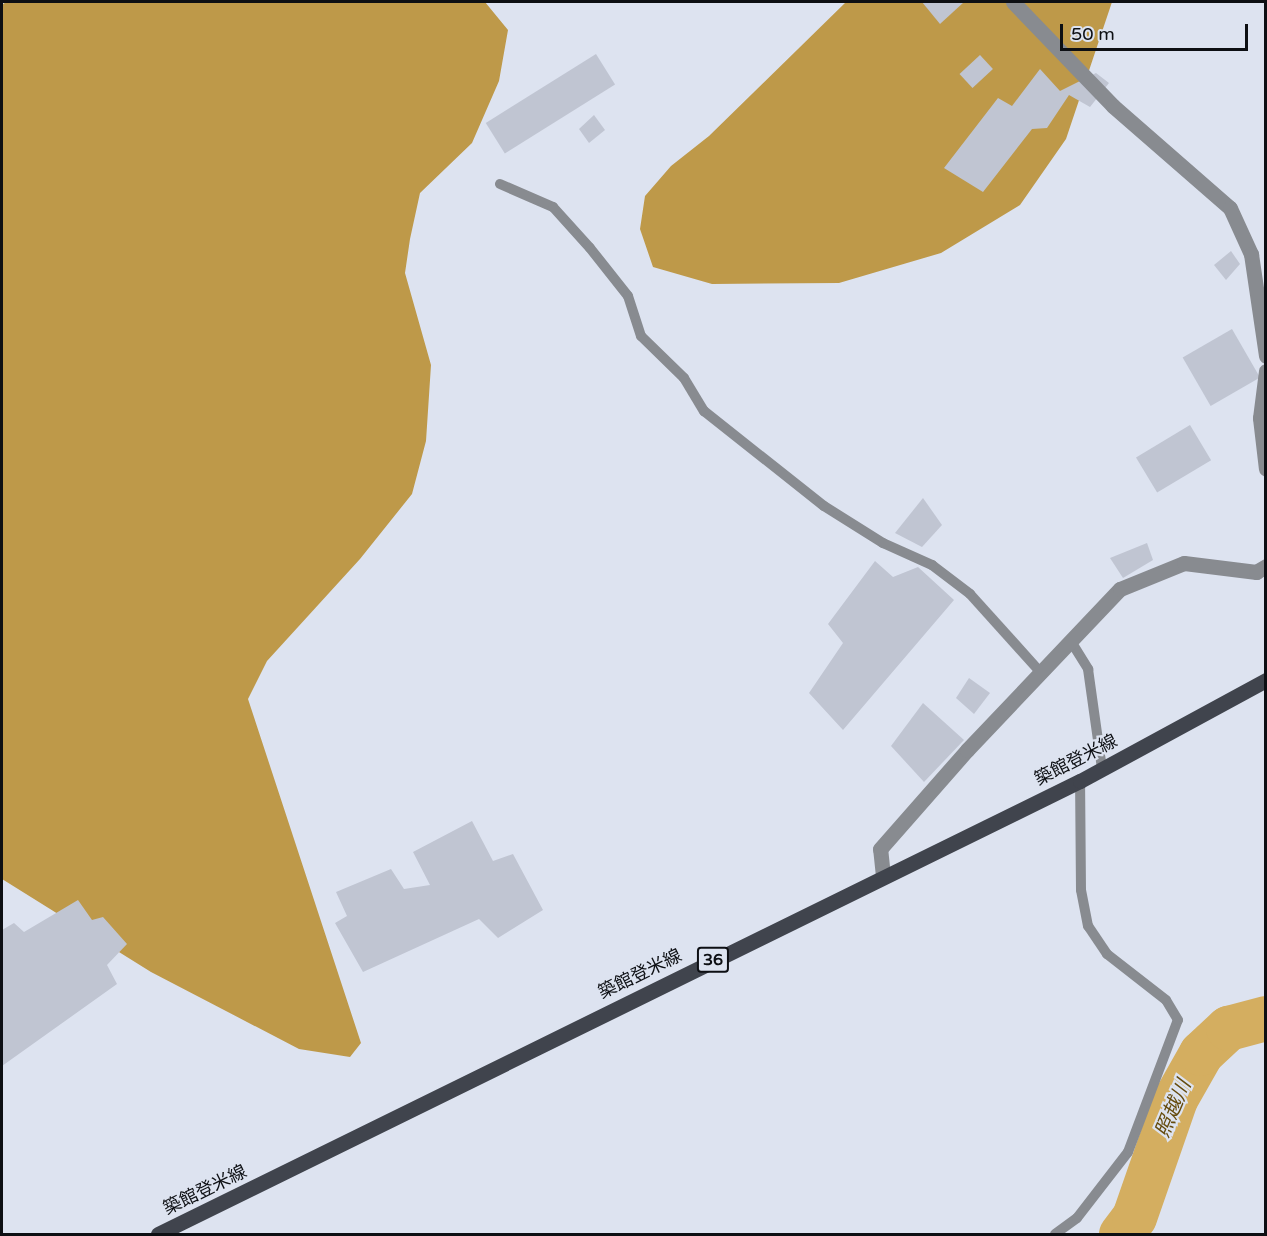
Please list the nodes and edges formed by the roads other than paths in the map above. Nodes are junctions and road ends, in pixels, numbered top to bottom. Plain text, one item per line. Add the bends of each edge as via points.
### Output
1 (1012, 2) edge
2 (500, 184) dead end
3 (1266, 357) edge
4 (1266, 371) edge
5 (1266, 470) edge
6 (1266, 566) edge
7 (1072, 643) junction
8 (1042, 674) junction
9 (1266, 680) edge
10 (1102, 769) junction
11 (1080, 781) junction
12 (883, 876) junction
13 (158, 1234) edge
14 (1055, 1234) edge

1 - 3 street via 1113,106 1230,208 1251,254
2 - 8 lane via 553,207 590,248 628,296 640,336 684,378 704,411 824,506 883,543 932,566 970,594
4 - 5 street via 1260,418
6 - 7 street via 1256,572 1184,563 1155,572 1120,589
7 - 8 street
7 - 10 lane via 1088,669
8 - 12 street via 967,750 880,849
9 - 10 main road, 築館登米線 / 36
10 - 11 main road, 築館登米線 / 36
11 - 12 main road, 築館登米線 / 36
11 - 14 lane via 1081,890 1088,926 1107,954 1166,1000 1178,1020 1128,1152 1077,1218
12 - 13 main road, 築館登米線 / 36

